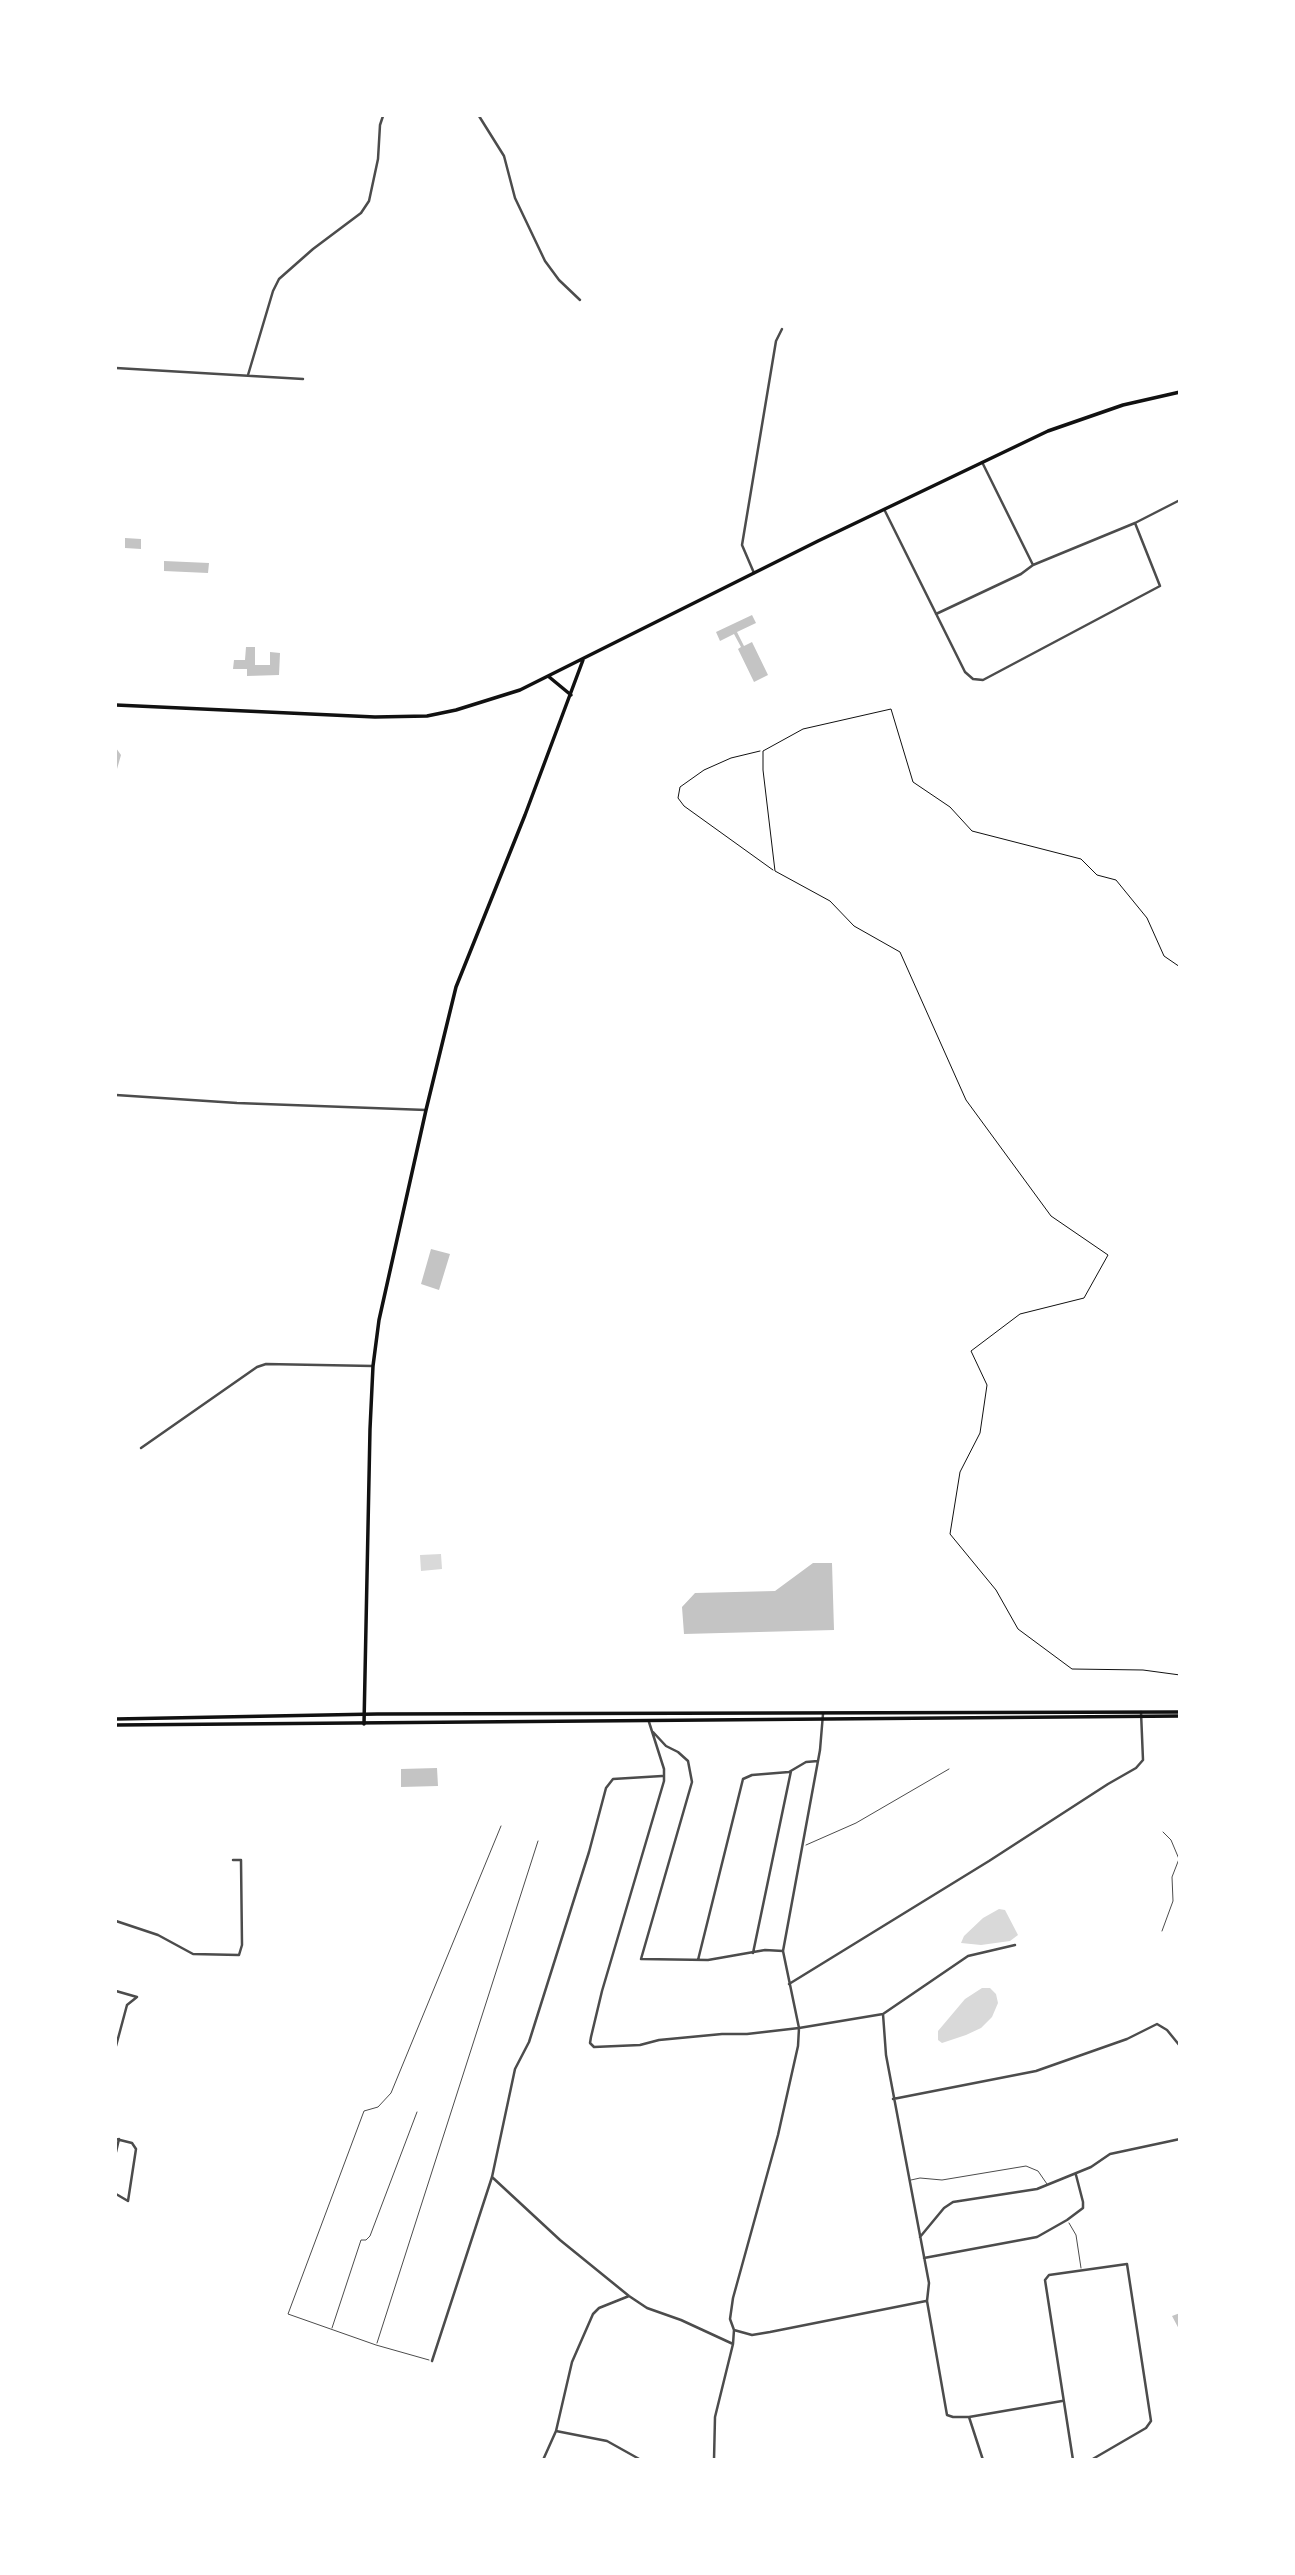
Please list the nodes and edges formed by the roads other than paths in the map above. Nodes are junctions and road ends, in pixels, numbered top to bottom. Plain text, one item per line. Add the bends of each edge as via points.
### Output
1 (383, 116) edge
2 (480, 116) edge
3 (580, 300) dead end
4 (782, 329) dead end
5 (116, 369) edge
6 (248, 375) junction
7 (303, 379) dead end
8 (1180, 391) edge
9 (982, 462) junction
10 (1180, 500) edge
11 (884, 509) junction
12 (1135, 523) junction
13 (1033, 565) junction
14 (754, 573) junction
15 (936, 614) junction
16 (583, 659) junction
17 (548, 676) junction
18 (571, 695) junction
19 (116, 705) edge
20 (116, 1095) edge
21 (425, 1110) junction
22 (373, 1366) junction
23 (141, 1448) dead end
24 (364, 1714) junction
25 (822, 1714) junction
26 (1180, 1714) edge
27 (1141, 1715) junction
28 (116, 1720) edge
29 (822, 1720) junction
30 (649, 1722) junction
31 (363, 1724) junction
32 (116, 1725) edge
33 (650, 1730) junction
34 (818, 1761) junction
35 (949, 1769) dead end
36 (790, 1771) junction
37 (662, 1776) junction
38 (501, 1826) dead end
39 (1163, 1832) dead end
40 (538, 1842) dead end
41 (803, 1845) junction
42 (233, 1860) dead end
43 (116, 1921) edge
44 (1162, 1931) dead end
45 (1015, 1945) dead end
46 (783, 1951) junction
47 (753, 1953) junction
48 (698, 1960) junction
49 (789, 1984) junction
50 (116, 1991) edge
51 (883, 2014) junction
52 (799, 2028) junction
53 (116, 2046) edge
54 (1180, 2046) edge
55 (893, 2099) junction
56 (417, 2112) dead end
57 (117, 2139) edge
58 (1180, 2139) edge
59 (116, 2152) edge
60 (1076, 2175) junction
61 (492, 2177) junction
62 (909, 2180) junction
63 (1048, 2185) junction
64 (116, 2194) edge
65 (1067, 2220) junction
66 (920, 2237) junction
67 (924, 2258) junction
68 (1082, 2270) junction
69 (629, 2296) junction
70 (927, 2301) junction
71 (331, 2330) junction
72 (734, 2330) junction
73 (733, 2344) junction
74 (376, 2345) junction
75 (432, 2361) joint
76 (1062, 2401) junction
77 (969, 2417) junction
78 (556, 2431) junction
79 (543, 2459) edge
80 (641, 2459) edge
81 (714, 2459) edge
82 (983, 2459) edge
83 (1073, 2459) edge
84 (1091, 2459) edge

1 - 6 street via 369,201 361,213 279,279
2 - 3 street via 504,156 514,198 532,238 559,280
4 - 14 street via 776,341 742,545
5 - 6 street
6 - 7 street
8 - 9 main road via 1087,416
9 - 11 main road
9 - 13 street
10 - 12 street
11 - 14 main road
11 - 15 street
12 - 13 street
12 - 15 street via 1160,586 983,680 965,672
13 - 15 street
14 - 16 main road
16 - 17 main road
16 - 18 main road
17 - 18 main road
17 - 19 main road via 508,694 427,716
18 - 21 main road via 456,987
20 - 21 street
21 - 22 main road
22 - 23 street via 265,1364
22 - 24 main road
24 - 25 main road
24 - 28 main road
24 - 31 main road
25 - 27 main road
25 - 29 street
26 - 27 main road
27 - 29 main road
27 - 49 street via 1143,1760 1136,1768
29 - 30 main road
29 - 34 street
30 - 31 main road
30 - 33 street
31 - 32 main road
33 - 37 street via 664,1769
33 - 48 street via 688,1761 692,1782 640,1959
34 - 36 street
34 - 41 street
35 - 41 lane via 856,1824
36 - 47 street
36 - 48 street via 743,1779
37 - 52 street via 656,1814 602,1991 592,2046
37 - 61 street via 610,1781 529,2042 515,2069
38 - 71 lane via 391,2093 379,2107 364,2111 288,2314
39 - 44 lane via 1179,1859
40 - 74 lane
41 - 46 street
42 - 43 street via 241,1860 239,1955 193,1954 158,1935
45 - 51 street via 968,1956
46 - 47 street
46 - 49 street
47 - 48 street
49 - 52 street
50 - 53 street via 137,1997 127,2006
51 - 52 street
51 - 55 street
52 - 72 street via 778,2135 733,2298 730,2319
54 - 55 street via 1157,2024 1035,2071
55 - 62 street
56 - 71 lane via 370,2236 361,2240
57 - 59 street
57 - 64 street via 136,2149 128,2201
58 - 60 street via 1110,2154
60 - 63 street
60 - 65 street via 1083,2208
61 - 69 street
61 - 75 street
62 - 63 lane via 942,2180 1026,2166 1038,2171
62 - 66 street
63 - 66 street via 954,2202
65 - 67 street via 1027,2240
65 - 68 lane via 1076,2235
66 - 67 street
67 - 70 street
68 - 76 street via 1049,2275 1045,2280
68 - 84 street via 1128,2267 1151,2421
69 - 73 street
69 - 78 street via 595,2311 572,2362
70 - 72 street via 752,2335
70 - 77 street via 945,2410 953,2417
71 - 74 lane
72 - 73 street
73 - 81 street via 715,2417
74 - 75 lane
76 - 77 street
76 - 83 street
77 - 82 street
78 - 79 street
78 - 80 street via 607,2441

